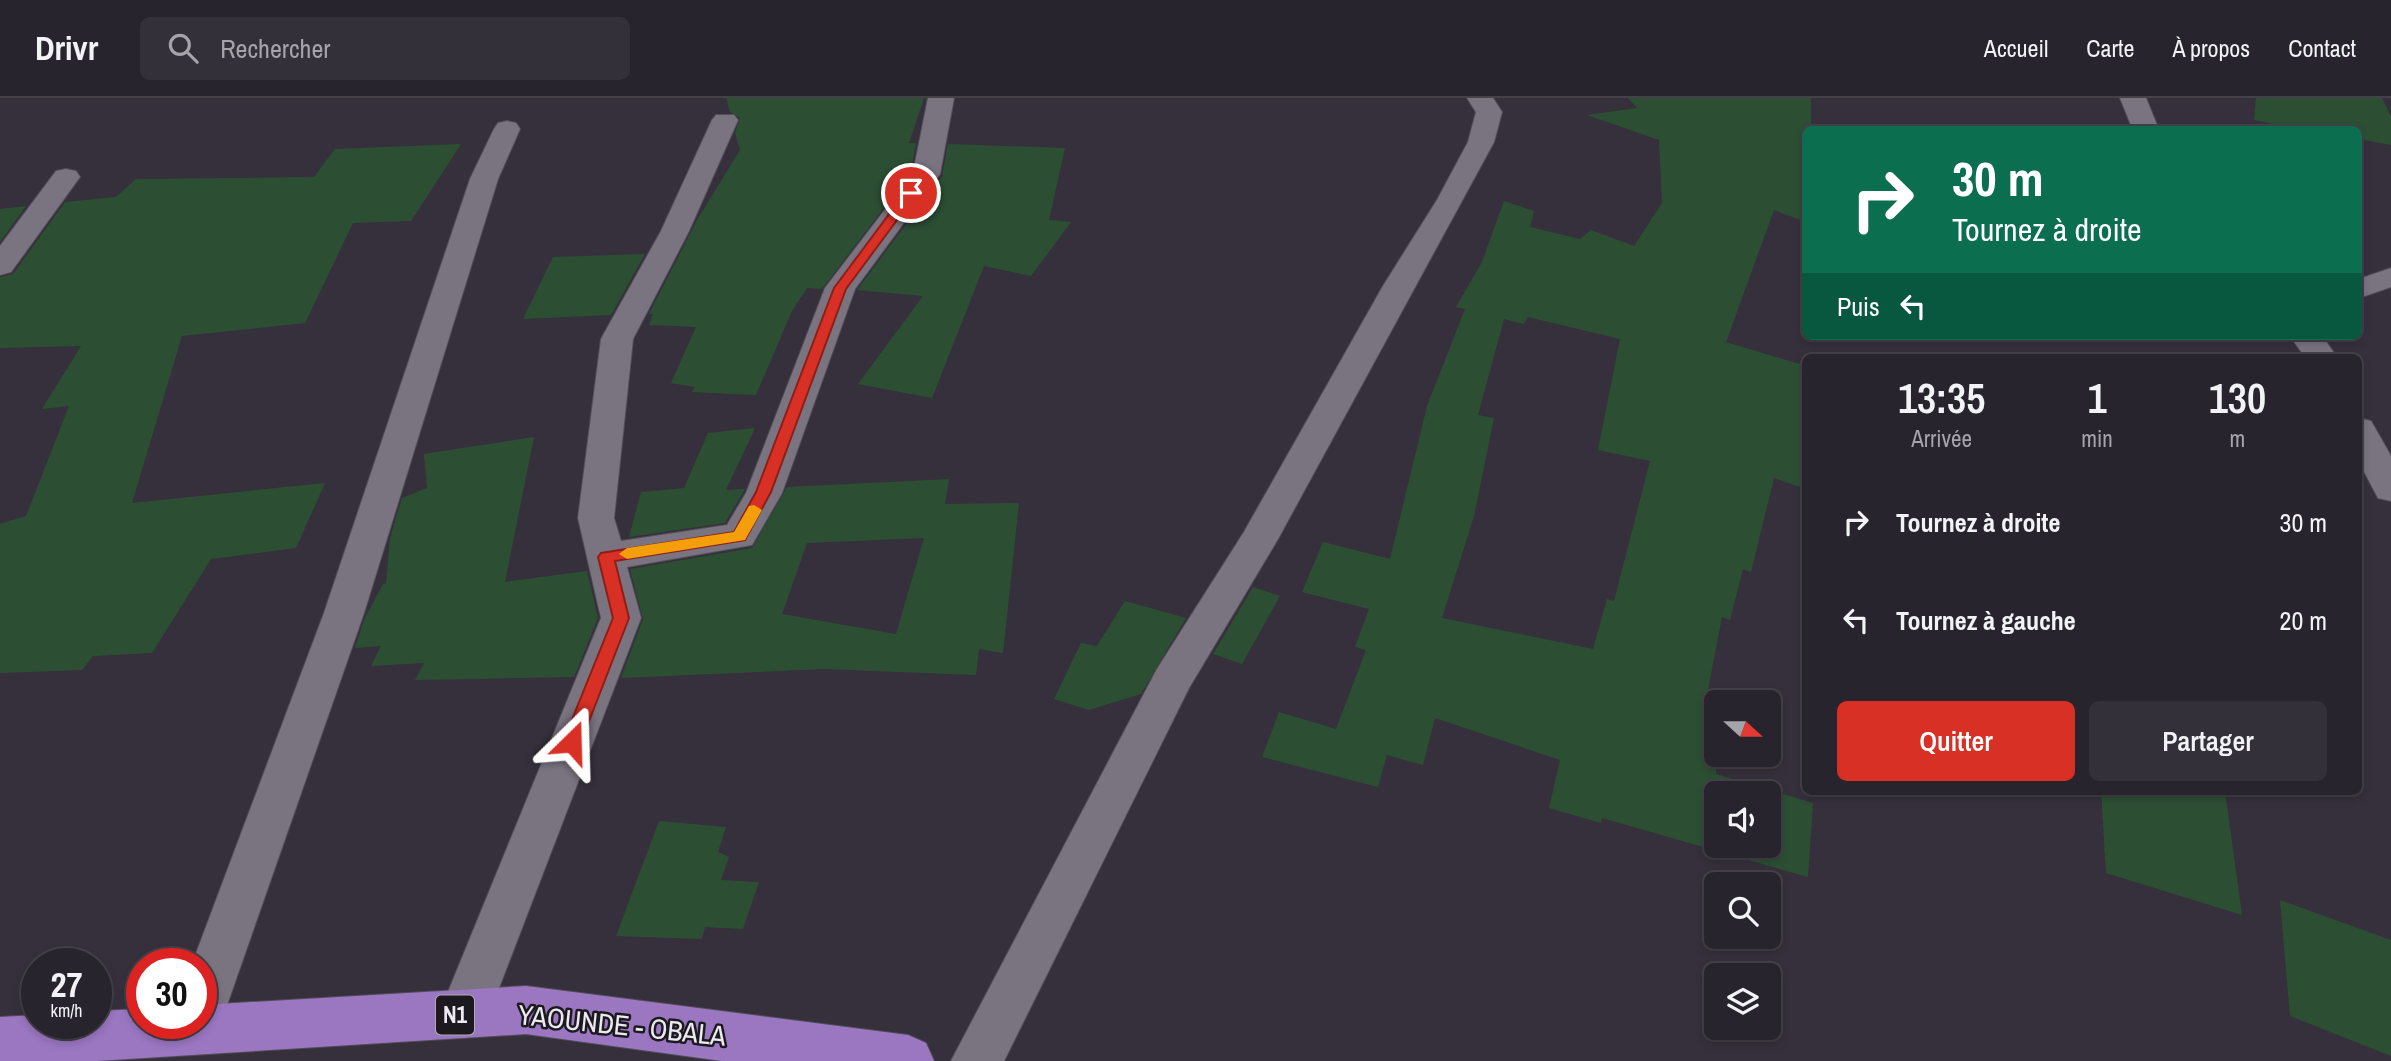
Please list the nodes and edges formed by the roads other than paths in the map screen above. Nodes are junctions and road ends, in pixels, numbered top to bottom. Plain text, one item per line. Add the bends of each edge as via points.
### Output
1 (941, 98) edge
2 (1480, 98) edge
3 (2133, 98) edge
4 (725, 120) dead end
5 (2144, 126) edge
6 (508, 129) dead end
7 (65, 177) dead end
8 (0, 266) edge
9 (2391, 277) edge
10 (2362, 288) edge
11 (2362, 435) edge
12 (2391, 489) edge
13 (606, 557) junction
14 (217, 966) edge
15 (464, 1014) junction
16 (217, 1020) edge
17 (126, 1029) edge
18 (0, 1042) edge
19 (908, 1061) edge
20 (976, 1061) edge

1 - 13 street via 926,174 840,288 764,492 739,536
2 - 20 street via 1489,112 1481,142 1451,200 1398,286 1259,539 1172,680
3 - 5 street
4 - 13 street via 675,231 617,339 596,518
6 - 14 street via 484,178 344,614
7 - 8 street
9 - 10 street
11 - 12 street
13 - 15 street via 621,618
15 - 16 highway, YAOUNDE - OBALA / N1
15 - 19 highway, YAOUNDE - OBALA / N1 via 526,1010
17 - 18 highway, YAOUNDE - OBALA / N1

